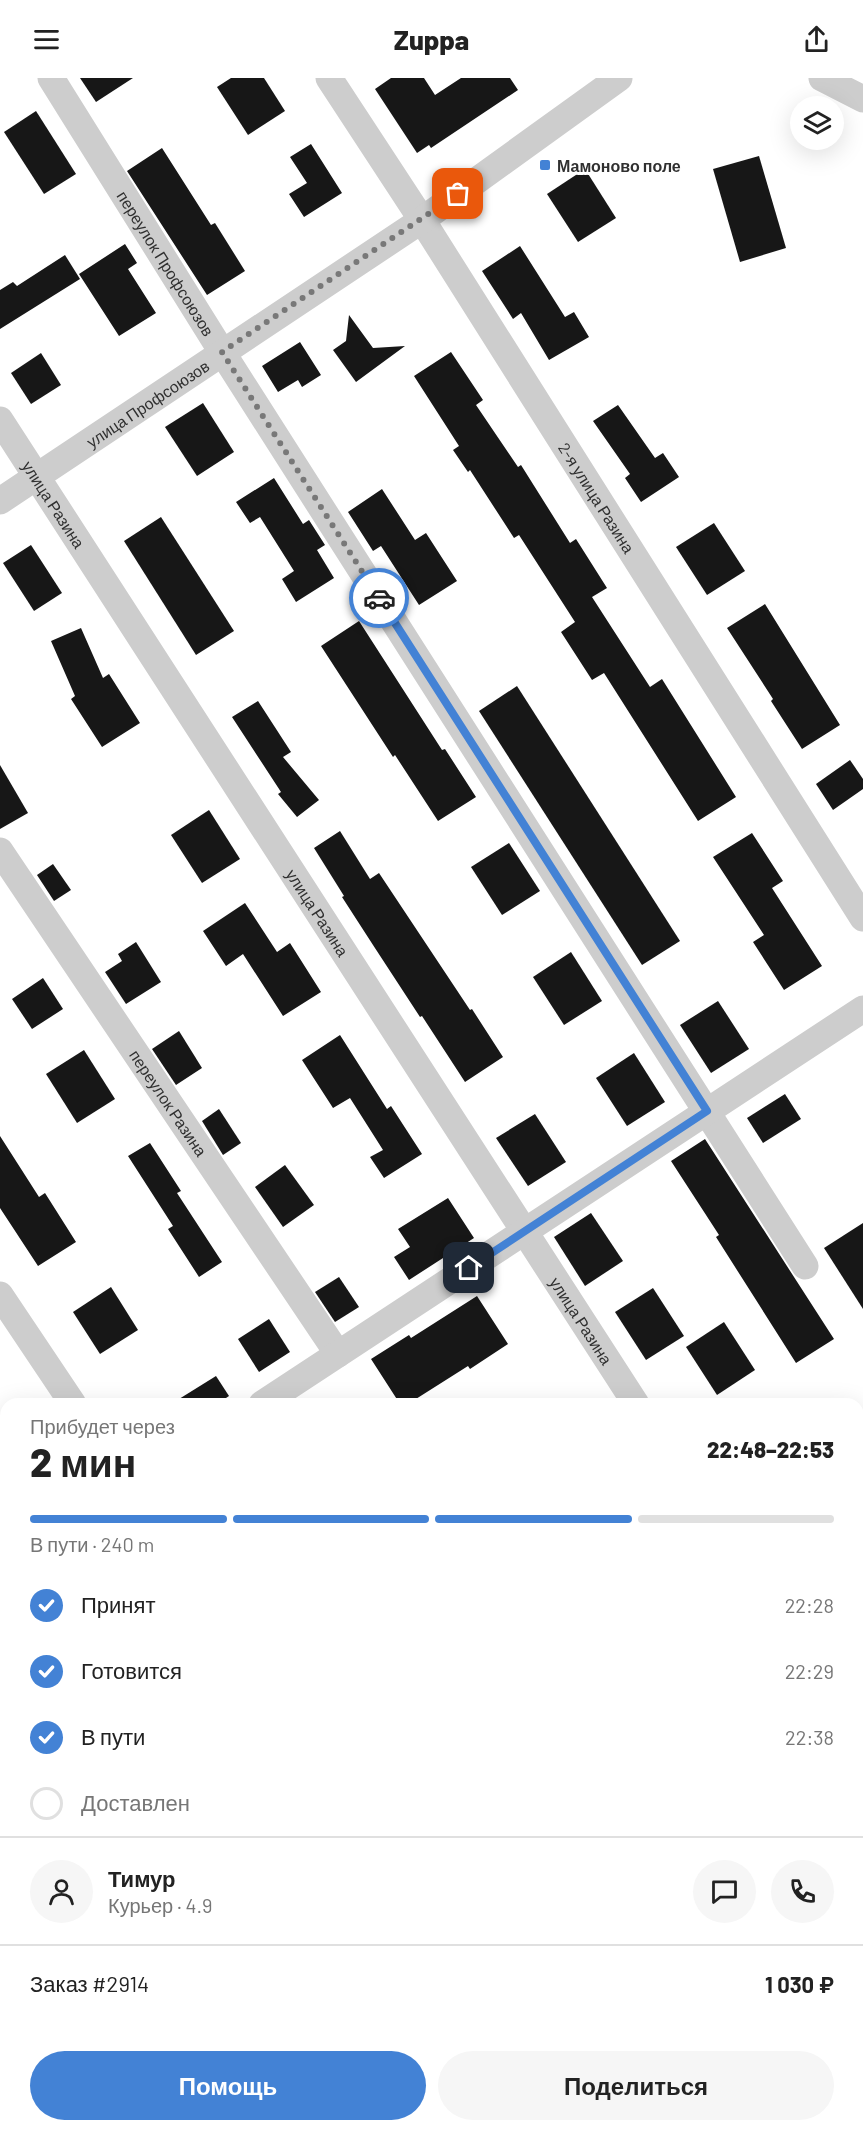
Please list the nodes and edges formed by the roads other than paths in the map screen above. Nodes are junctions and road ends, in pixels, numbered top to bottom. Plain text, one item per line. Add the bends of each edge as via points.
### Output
1 (51, 78) edge
2 (329, 78) edge
3 (619, 78) edge
4 (822, 78) edge
5 (863, 99) edge
6 (422, 220) junction
7 (222, 352) junction
8 (0, 420) edge
9 (37, 476) junction
10 (0, 501) edge
11 (0, 851) edge
12 (863, 918) edge
13 (863, 1009) edge
14 (707, 1111) junction
15 (525, 1232) junction
16 (805, 1266) dead end
17 (0, 1295) edge
18 (338, 1354) junction
19 (69, 1398) edge
20 (271, 1398) edge
21 (632, 1398) edge

1 - 7 street, переулок Профсоюзов
2 - 6 street, 2-я улица Разина
3 - 6 street, улица Профсоюзов
4 - 5 street
6 - 7 street, улица Профсоюзов
6 - 12 street, 2-я улица Разина
7 - 9 street, улица Профсоюзов
7 - 14 street, переулок Профсоюзов
8 - 9 street, улица Разина
9 - 10 street, улица Профсоюзов
9 - 15 street, улица Разина
11 - 18 street, переулок Разина
13 - 14 street
14 - 15 street
14 - 16 street, переулок Профсоюзов
15 - 18 street
15 - 21 street, улица Разина
17 - 19 street
18 - 20 street

